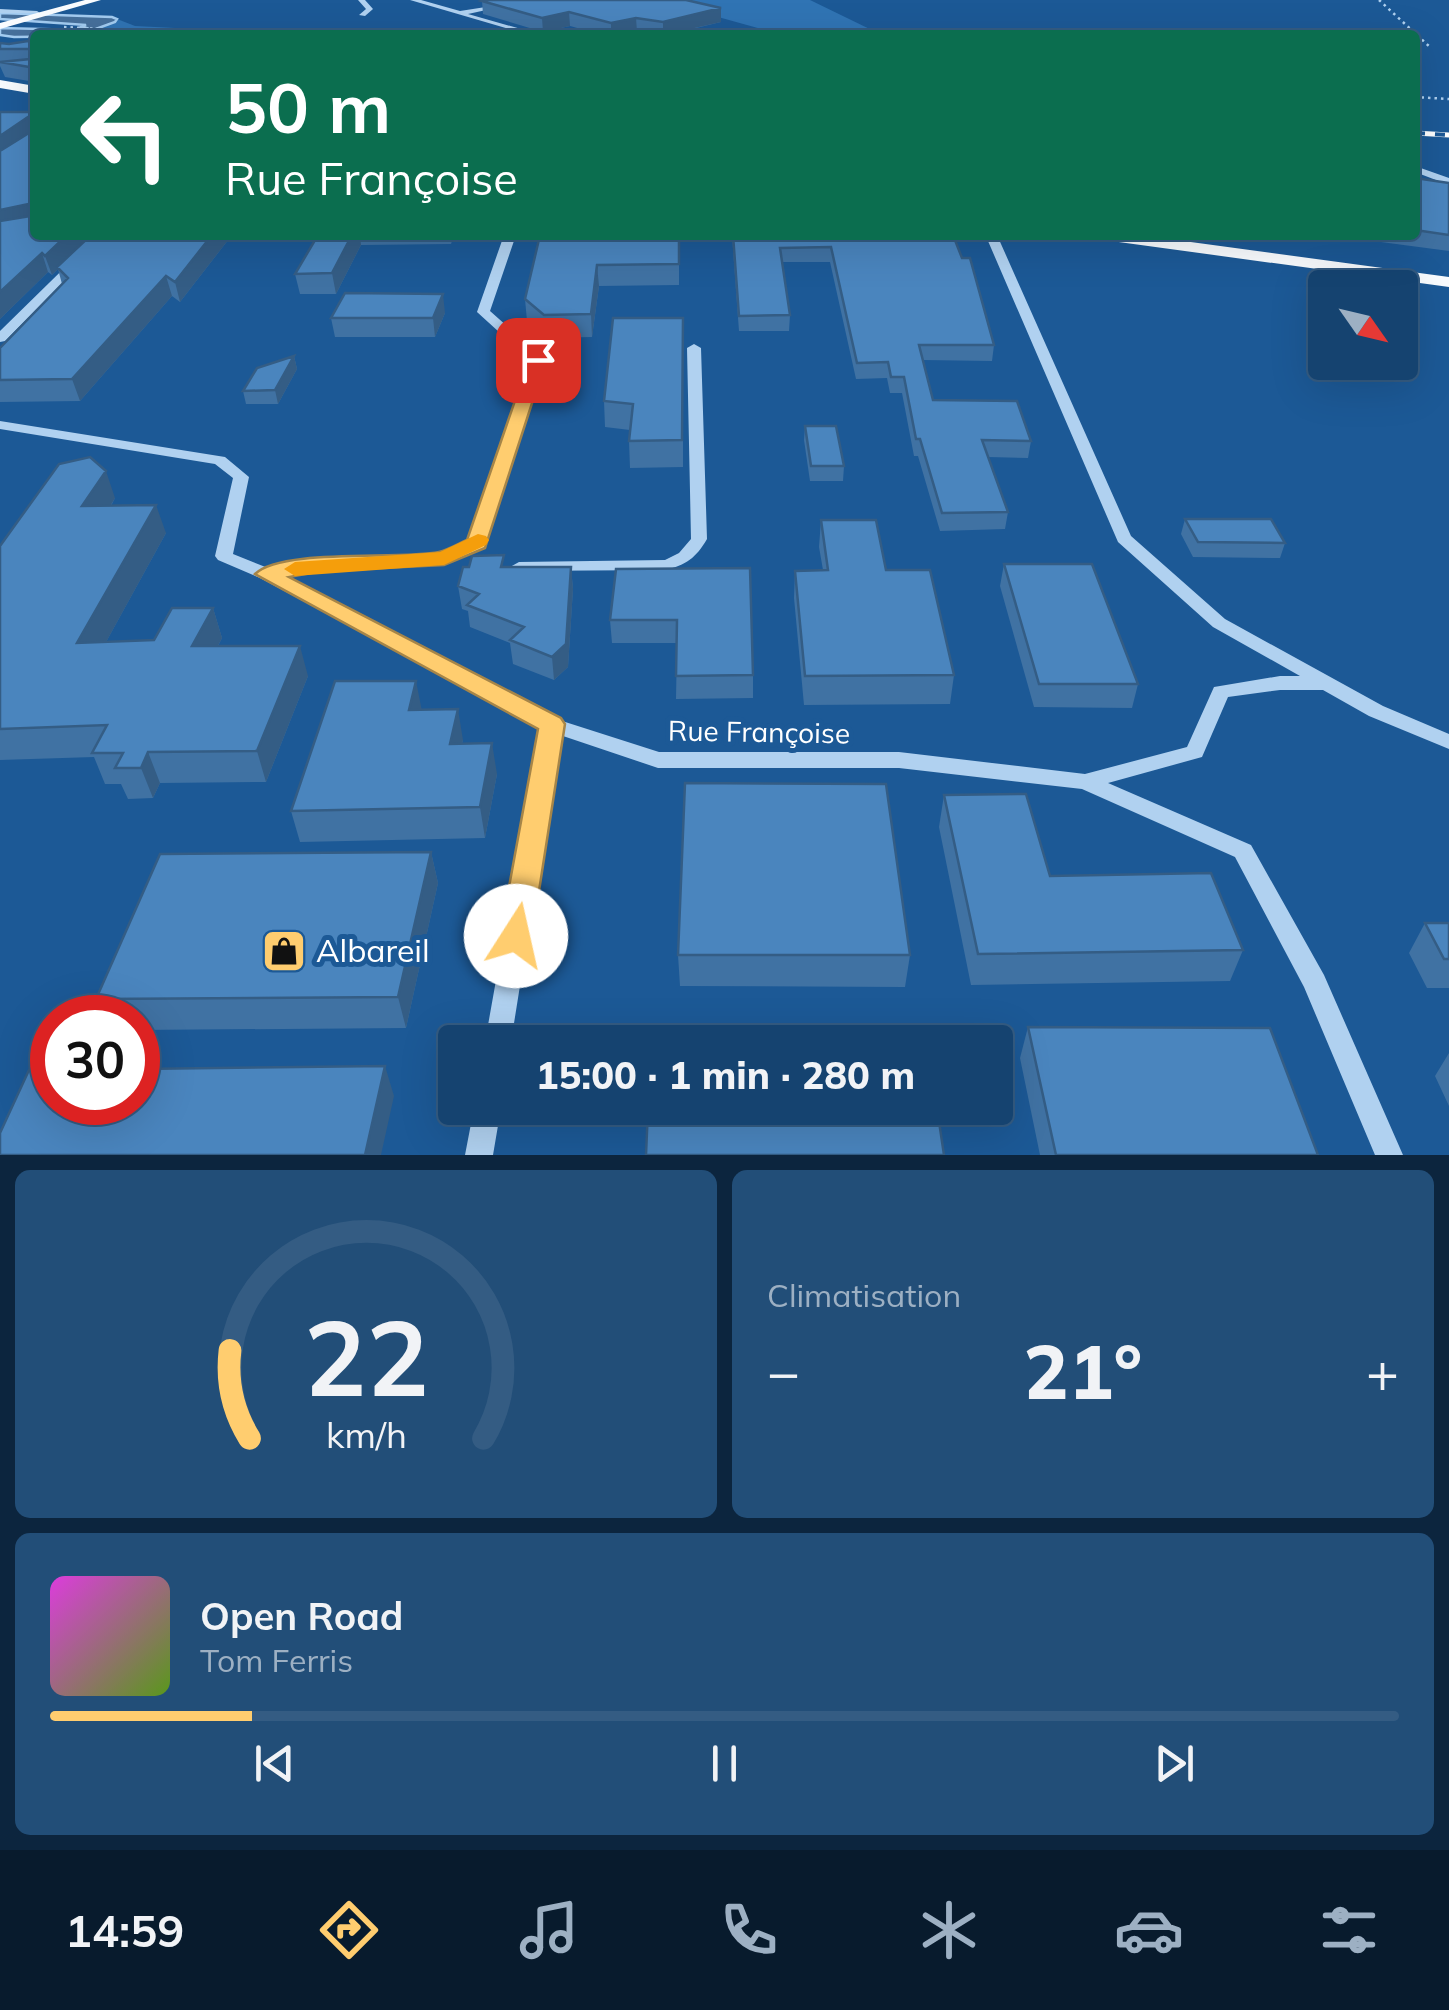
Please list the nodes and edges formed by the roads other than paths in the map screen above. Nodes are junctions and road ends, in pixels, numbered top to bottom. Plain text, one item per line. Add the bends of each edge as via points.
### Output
1 (96, 0) edge
2 (362, 0) edge
3 (413, 0) edge
4 (528, 0) edge
5 (0, 11) edge
6 (460, 13) junction
7 (363, 15) dead end
8 (29, 16) junction
9 (2, 24) edge
10 (520, 30) edge
11 (0, 85) edge
12 (30, 91) edge
13 (30, 92) edge
14 (0, 94) edge
15 (1420, 171) edge
16 (1449, 182) edge
17 (99, 240) edge
18 (508, 240) edge
19 (992, 240) edge
20 (1142, 240) edge
21 (1449, 282) edge
22 (0, 338) edge
23 (694, 348) dead end
24 (0, 426) edge
25 (444, 559) junction
26 (470, 564) edge
27 (505, 567) edge
28 (266, 574) junction
29 (1325, 683) junction
30 (552, 724) junction
31 (1449, 742) edge
32 (1085, 782) junction
33 (501, 1025) edge
34 (484, 1125) edge
35 (479, 1155) edge
36 (1390, 1155) edge

1 - 8 main road
2 - 7 street via 370,8
3 - 6 street
4 - 6 street
5 - 8 street
6 - 10 street
8 - 9 main road
11 - 12 main road
13 - 14 main road
15 - 16 street
17 - 22 street
18 - 25 street via 483,312 538,360 477,544
19 - 29 street via 1124,538 1219,623
20 - 21 main road
23 - 27 street via 699,539 692,552 665,566
24 - 28 street, Rue Françoise via 220,460 241,478 224,556
25 - 26 street
25 - 28 street via 322,564
28 - 30 street, Rue Françoise
29 - 31 street
29 - 32 street, Rue Françoise via 1221,692 1195,752
30 - 32 street, Rue Françoise via 658,760 899,760
30 - 33 street
32 - 36 street via 1243,851 1315,983
34 - 35 street

